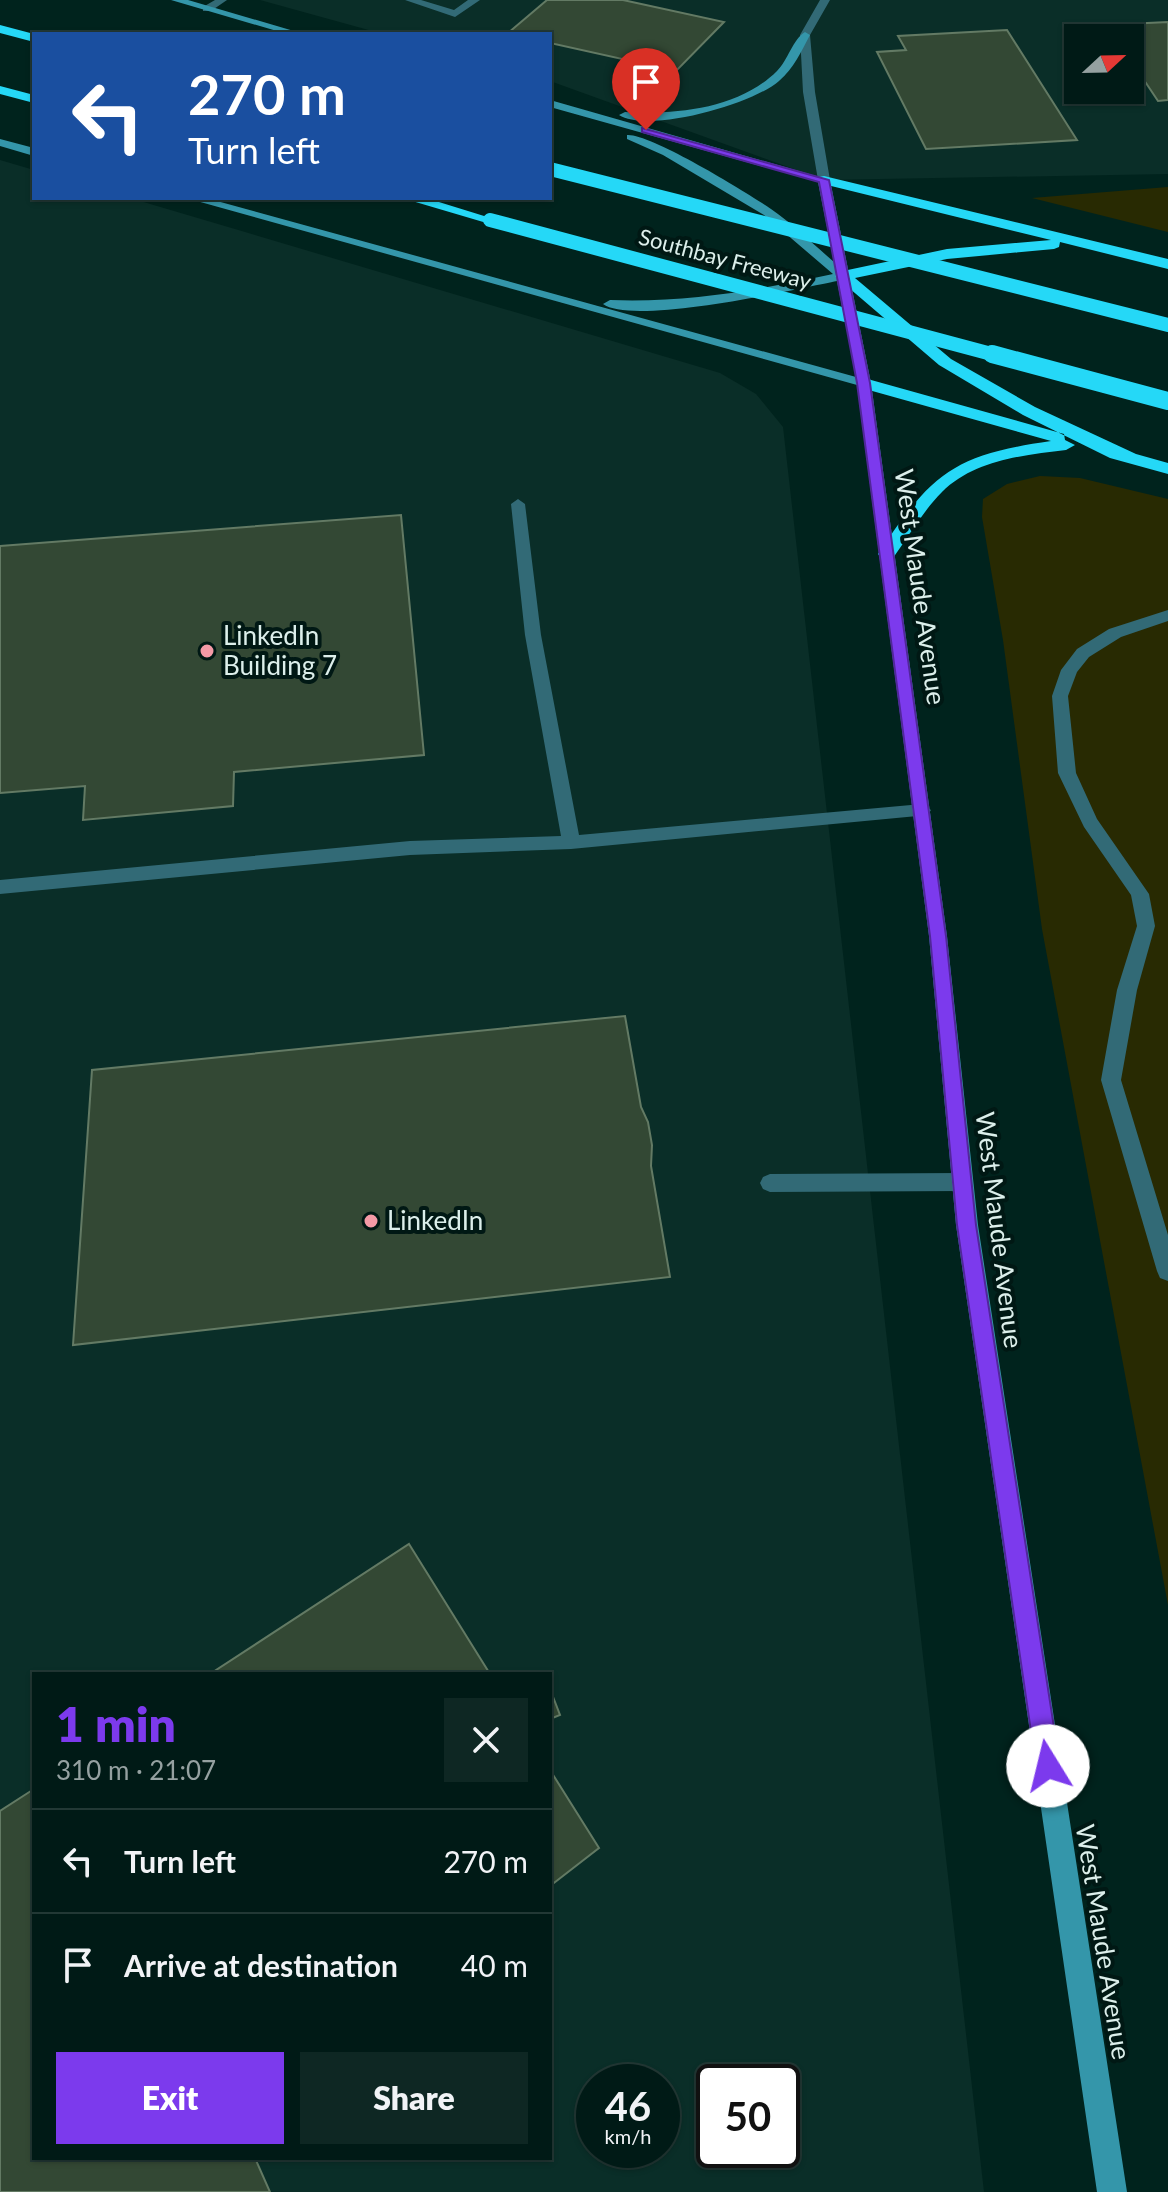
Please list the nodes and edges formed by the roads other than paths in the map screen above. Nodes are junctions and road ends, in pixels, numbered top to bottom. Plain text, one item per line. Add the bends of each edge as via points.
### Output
1 (176, 0) edge
2 (222, 0) edge
3 (410, 0) edge
4 (475, 0) edge
5 (825, 0) edge
6 (207, 9) junction
7 (0, 29) edge
8 (292, 32) edge
9 (805, 35) junction
10 (32, 37) edge
11 (0, 90) edge
12 (32, 98) edge
13 (556, 105) edge
14 (0, 142) edge
15 (32, 151) edge
16 (552, 170) edge
17 (824, 180) junction
18 (199, 200) edge
19 (416, 200) edge
20 (1081, 242) junction
21 (1168, 264) edge
22 (843, 276) junction
23 (568, 301) junction
24 (1168, 325) edge
25 (864, 383) junction
26 (1168, 401) edge
27 (1080, 444) junction
28 (1132, 459) junction
29 (1168, 469) edge
30 (518, 504) dead end
31 (887, 554) junction
32 (1168, 615) edge
33 (922, 810) junction
34 (571, 842) junction
35 (0, 887) edge
36 (963, 1182) junction
37 (770, 1183) dead end
38 (1168, 1271) edge
39 (1112, 2192) edge

1 - 6 main road
2 - 6 street
3 - 4 street via 455,14
5 - 9 street
6 - 8 main road
7 - 10 highway
9 - 13 main road via 786,69 759,89 719,107 690,115 641,117
9 - 17 street
11 - 12 highway
13 - 17 main road
13 - 22 main road via 707,175 768,212
14 - 15 main road
16 - 24 highway, Southbay Freeway, bridge
17 - 20 highway
17 - 22 main road, West Maude Avenue
18 - 23 main road
19 - 26 highway, Southbay Freeway, bridge
20 - 21 highway
20 - 22 highway via 947,254
22 - 23 main road via 719,302 644,307
22 - 25 main road, West Maude Avenue
22 - 28 highway via 945,362 1029,411
23 - 25 main road
25 - 27 highway
25 - 31 main road, West Maude Avenue
27 - 28 highway
27 - 31 highway via 1027,449 982,461 938,485
28 - 29 highway
30 - 34 street via 533,635
31 - 33 main road, West Maude Avenue
32 - 38 street via 1115,633 1083,653 1069,670 1060,696 1067,773 1090,822 1140,894 1146,926 1127,990 1111,1080
33 - 34 street
33 - 36 main road, West Maude Avenue
34 - 35 street via 410,848
36 - 37 street
36 - 39 main road, West Maude Avenue

